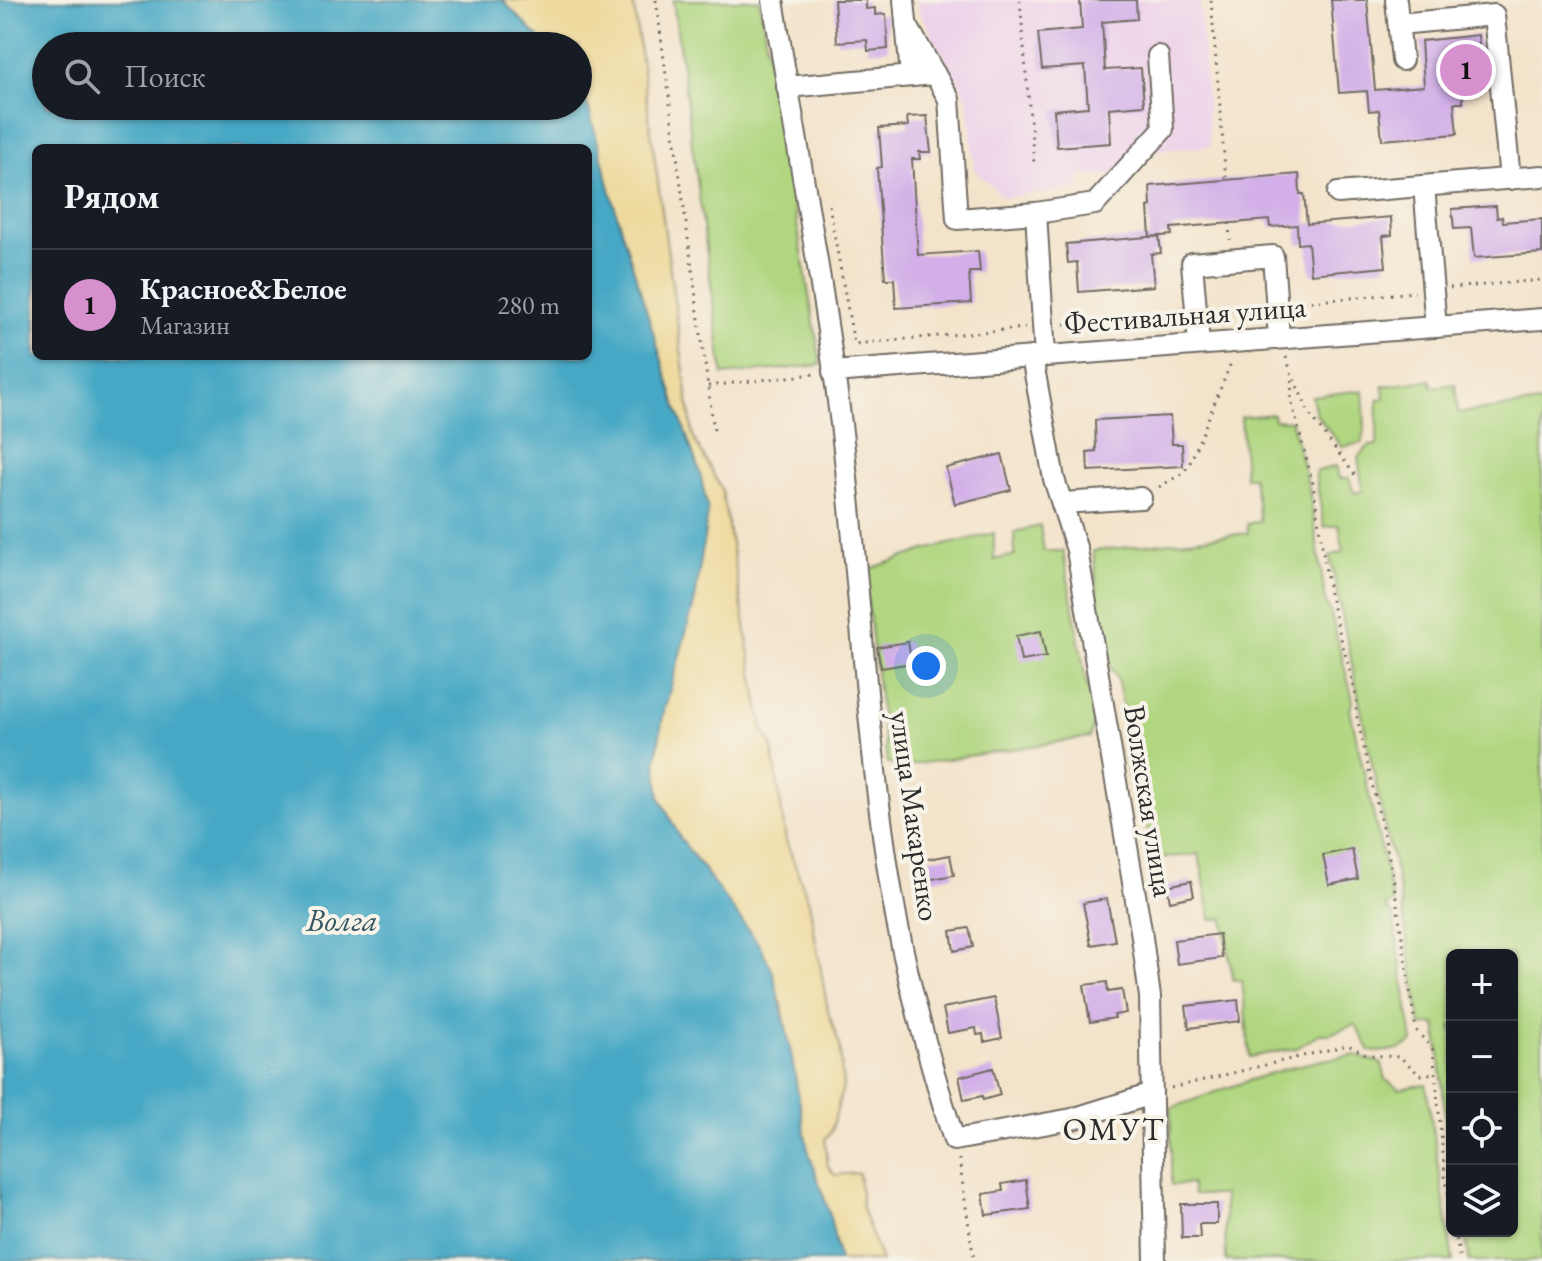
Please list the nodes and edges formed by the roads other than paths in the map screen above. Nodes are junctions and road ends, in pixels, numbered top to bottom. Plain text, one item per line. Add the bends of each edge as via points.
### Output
1 (773, 0) edge
2 (904, 0) edge
3 (1396, 0) edge
4 (906, 24) junction
5 (1399, 24) junction
6 (1158, 56) dead end
7 (1402, 60) dead end
8 (935, 74) junction
9 (911, 76) junction
10 (787, 87) junction
11 (1542, 176) edge
12 (1510, 179) junction
13 (1424, 186) junction
14 (1338, 193) dead end
15 (1036, 213) junction
16 (1542, 319) edge
17 (1436, 327) junction
18 (1279, 338) junction
19 (1199, 344) junction
20 (1038, 356) junction
21 (833, 372) junction
22 (1141, 498) road end
23 (1062, 503) junction
24 (1152, 1094) junction
25 (1155, 1261) edge

1 - 10 street, улица Макаренко
2 - 4 street
3 - 5 street
4 - 8 street
4 - 9 street
5 - 7 street
5 - 12 street via 1494,15
6 - 15 street via 1163,129 1095,204
8 - 9 street
8 - 15 street via 949,99 957,219
9 - 10 street
10 - 21 street, улица Макаренко
11 - 12 street
12 - 13 street
13 - 14 street
13 - 17 street
15 - 20 street, Волжская улица via 1042,326
16 - 17 street, Фестивальная улица
17 - 18 street, Фестивальная улица
18 - 19 street, Фестивальная улица
18 - 19 street via 1273,256 1192,263
19 - 20 street, Фестивальная улица
20 - 21 street, Фестивальная улица
20 - 23 street, Волжская улица via 1054,479
21 - 24 street, улица Макаренко via 892,892 908,979 954,1140 1072,1119
22 - 23 street
23 - 24 street, Волжская улица via 1077,550 1141,930 1150,997
24 - 25 street, Волжская улица

